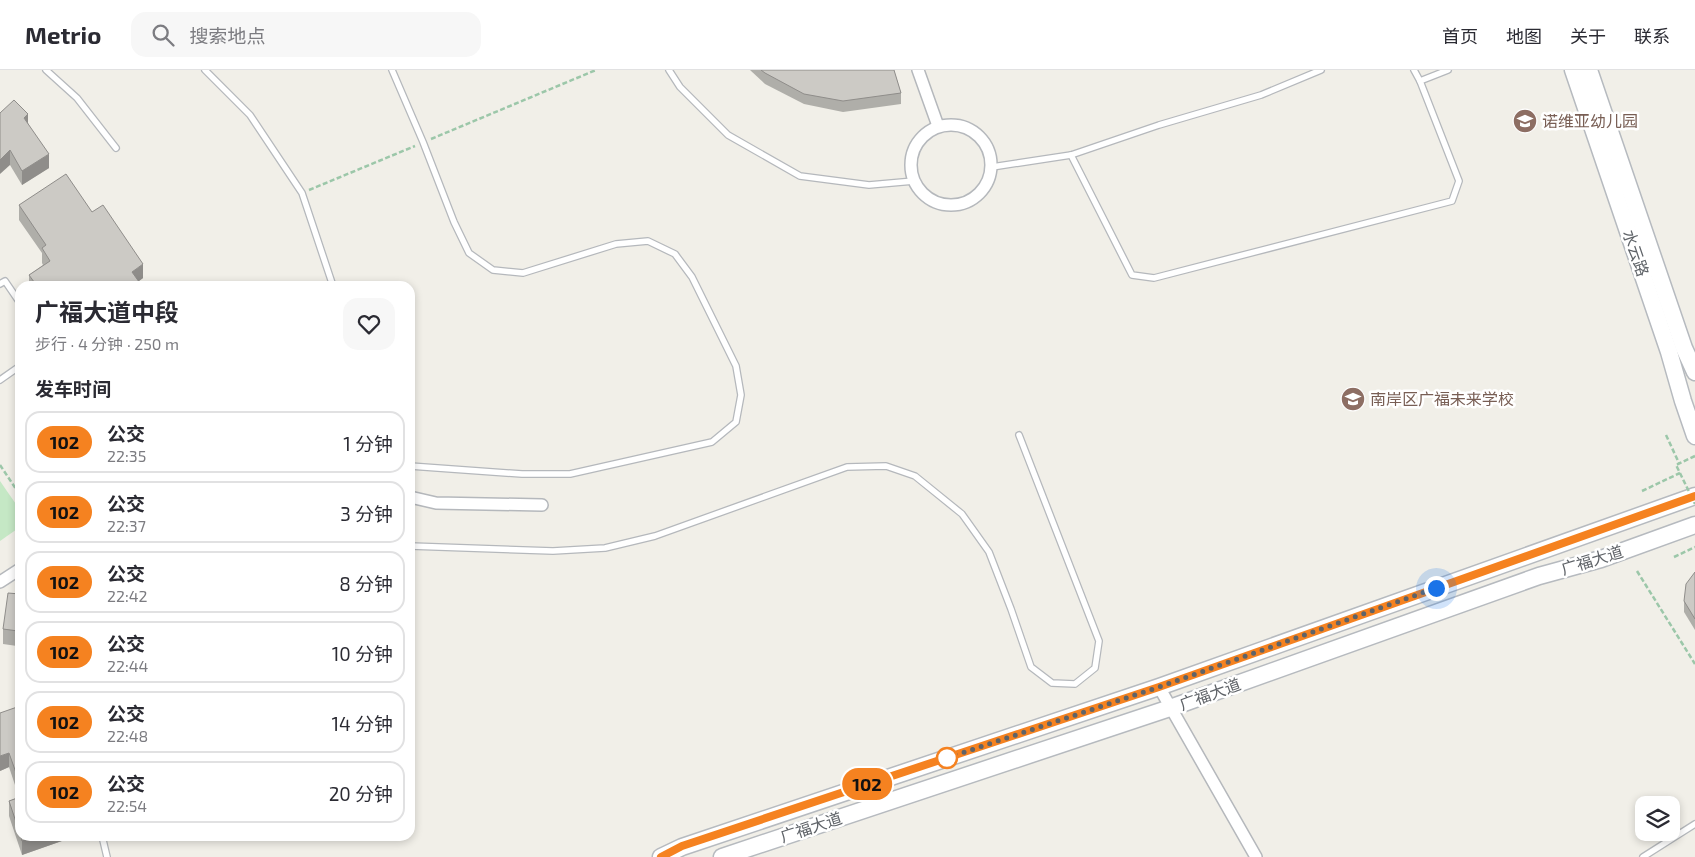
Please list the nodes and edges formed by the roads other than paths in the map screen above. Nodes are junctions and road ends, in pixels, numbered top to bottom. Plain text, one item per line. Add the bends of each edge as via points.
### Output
1 (46, 70) edge
2 (205, 70) edge
3 (392, 70) edge
4 (670, 70) edge
5 (918, 70) edge
6 (1320, 70) edge
7 (1414, 70) edge
8 (1448, 70) edge
9 (1573, 70) edge
10 (1589, 70) edge
11 (1420, 81) junction
12 (938, 126) junction
13 (116, 148) dead end
14 (1071, 156) junction
15 (992, 167) junction
16 (914, 181) junction
17 (331, 281) edge
18 (0, 284) edge
19 (15, 296) edge
20 (15, 370) edge
21 (1695, 372) edge
22 (0, 380) edge
23 (1019, 435) dead end
24 (1695, 436) edge
25 (415, 466) edge
26 (1695, 496) edge
27 (415, 499) edge
28 (542, 505) dead end
29 (1695, 525) edge
30 (415, 546) edge
31 (15, 572) edge
32 (0, 582) edge
33 (1159, 687) junction
34 (1170, 708) junction
35 (1695, 824) edge
36 (103, 841) edge
37 (107, 857) edge
38 (661, 857) edge
39 (722, 857) edge
40 (1256, 857) edge
41 (1643, 857) edge

1 - 13 lane via 77,98
2 - 17 lane via 250,115 302,193
3 - 25 lane via 469,253 493,270 523,273 616,244 648,241 675,254 692,277 736,366 741,395 736,422 712,442 570,474
4 - 16 lane via 680,87 728,135 800,176 869,185
5 - 12 street
6 - 14 lane via 1261,95 1159,125
7 - 11 lane
8 - 11 lane
9 - 24 main road, 水云路 via 1670,352
10 - 21 main road, 水云路
11 - 14 lane via 1459,181 1452,201 1154,278 1132,275
12 - 15 street via 964,126 976,132 985,142
12 - 16 street via 926,132 912,154
14 - 15 lane
15 - 16 street via 982,191 959,205 932,201
18 - 19 lane via 5,281
20 - 22 lane
23 - 30 lane via 1099,641 1095,668 1076,684 1052,683 1031,667 989,552 962,514 915,476 886,466 847,467 655,536 605,548 554,551
26 - 33 main road, 广福大道
27 - 28 street via 436,503
29 - 34 main road, 广福大道 via 1601,559 1539,576
31 - 32 street
33 - 34 street
33 - 38 main road, 广福大道 via 682,846
34 - 39 main road, 广福大道
34 - 40 street
35 - 41 lane
36 - 37 lane

